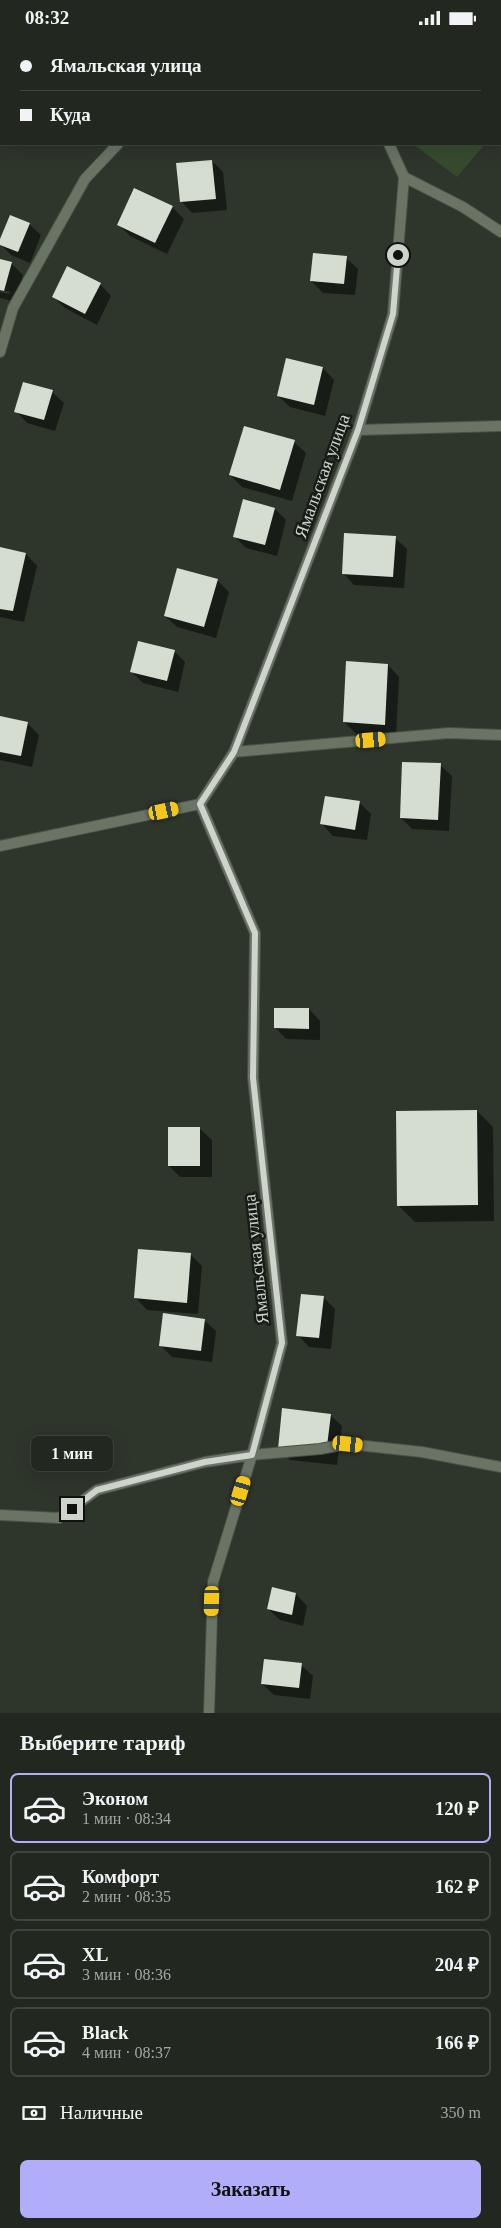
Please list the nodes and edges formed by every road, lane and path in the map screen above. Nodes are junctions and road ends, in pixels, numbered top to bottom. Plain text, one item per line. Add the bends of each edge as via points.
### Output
1 (117, 145) edge
2 (389, 145) edge
3 (404, 177) junction
4 (501, 232) edge
5 (0, 352) edge
6 (501, 426) edge
7 (358, 430) junction
8 (501, 735) edge
9 (234, 752) junction
10 (200, 804) junction
11 (0, 846) edge
12 (252, 1455) junction
13 (501, 1467) edge
14 (0, 1515) edge
15 (209, 1713) edge

1 - 5 street via 85,179 13,308
2 - 3 street, Ямальская улица
3 - 4 street via 464,207
3 - 7 street, Ямальская улица via 393,314
6 - 7 street
7 - 9 street, Ямальская улица
8 - 9 street via 449,733
9 - 10 street, Ямальская улица
10 - 11 street
10 - 12 street, Ямальская улица via 255,933 253,1078 282,1343
12 - 13 street via 348,1444 422,1452
12 - 14 street via 205,1462 97,1490 59,1518
12 - 15 street, Ямальская улица via 213,1582

